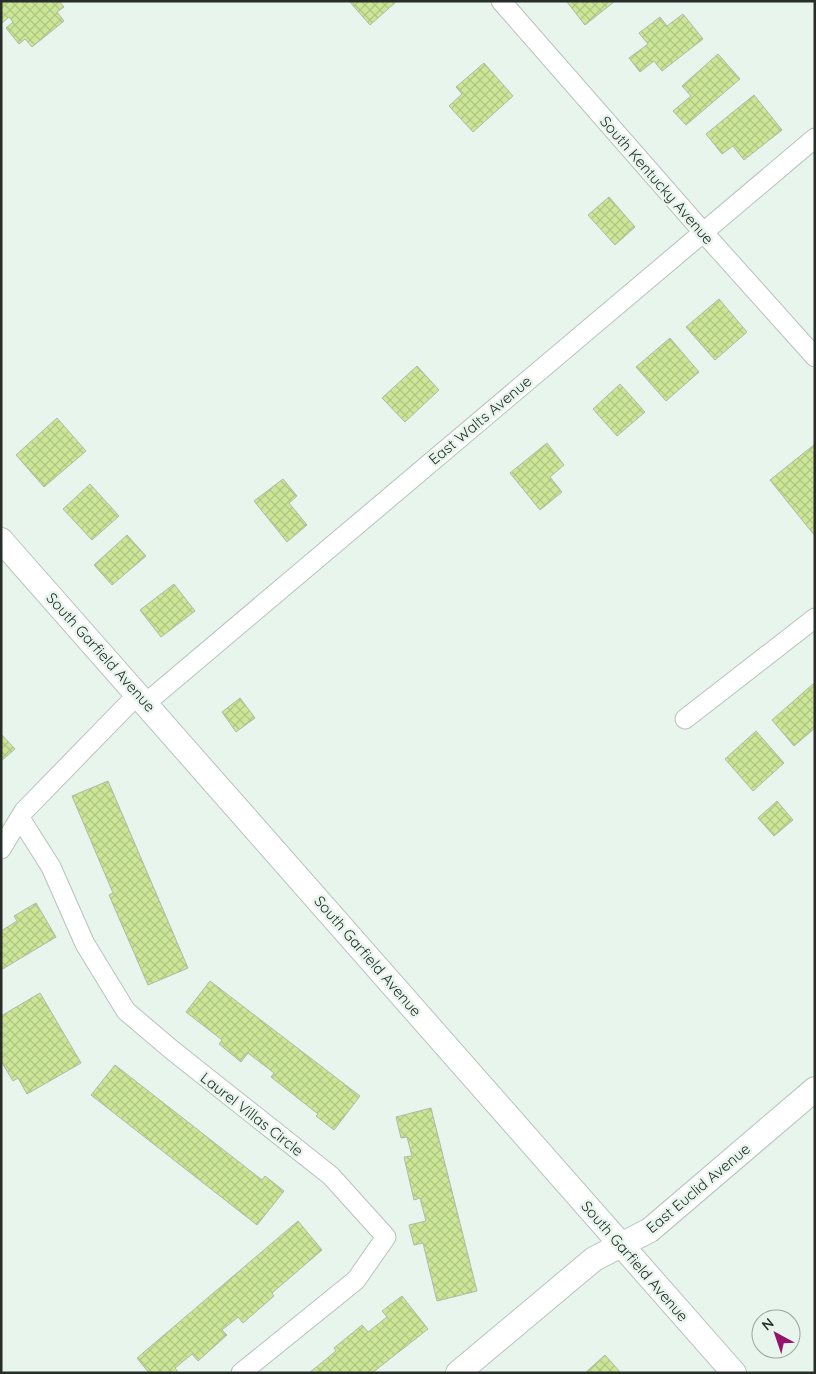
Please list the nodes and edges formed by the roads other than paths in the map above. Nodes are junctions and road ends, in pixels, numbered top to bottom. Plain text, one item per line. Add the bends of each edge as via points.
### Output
1 (501, 1) edge
2 (815, 138) edge
3 (703, 232) junction
4 (815, 357) edge
5 (1, 540) edge
6 (815, 618) edge
7 (142, 698) junction
8 (685, 719) dead end
9 (20, 818) junction
10 (1, 849) edge
11 (815, 1089) edge
12 (621, 1245) junction
13 (241, 1373) edge
14 (458, 1373) edge
15 (734, 1373) edge

1 - 3 street, South Kentucky Avenue
2 - 3 street, East Walts Avenue
3 - 4 street, South Kentucky Avenue
3 - 7 street, East Walts Avenue
5 - 7 street, South Garfield Avenue
6 - 8 street
7 - 9 street
7 - 12 street, South Garfield Avenue
9 - 10 street
9 - 13 street, Laurel Villas Circle via 52,867 85,944 126,1011 331,1176 386,1237 356,1280
11 - 12 street, East Euclid Avenue via 650,1230
12 - 14 street, East Euclid Avenue via 594,1259
12 - 15 street, South Garfield Avenue

